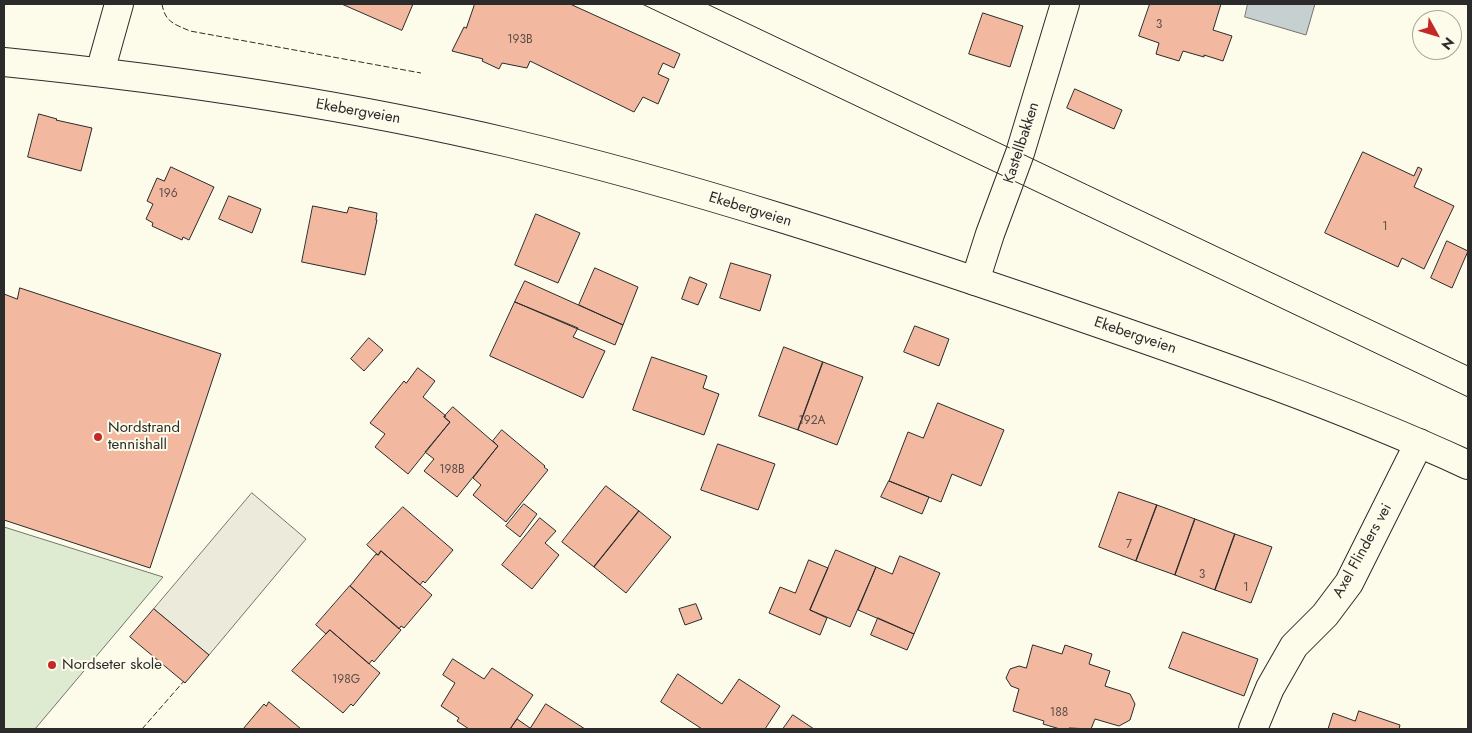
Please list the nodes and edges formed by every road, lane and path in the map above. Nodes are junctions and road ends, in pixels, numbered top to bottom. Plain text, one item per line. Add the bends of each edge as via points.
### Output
1 (119, 4) edge
2 (1065, 4) edge
3 (4, 62) edge
4 (100, 72) junction
5 (975, 281) junction
6 (1419, 443) junction
7 (1468, 465) edge
8 (1253, 729) edge

1 - 4 main road
2 - 5 main road, Kastellbakken via 1020,153
3 - 4 main road, Ekebergveien
4 - 5 main road, Ekebergveien via 340,109 510,143 727,202
5 - 6 main road, Ekebergveien via 1279,386
6 - 7 main road, Ekebergveien
6 - 8 main road, Axel Flinders vei via 1349,583 1325,615 1294,646 1270,688

